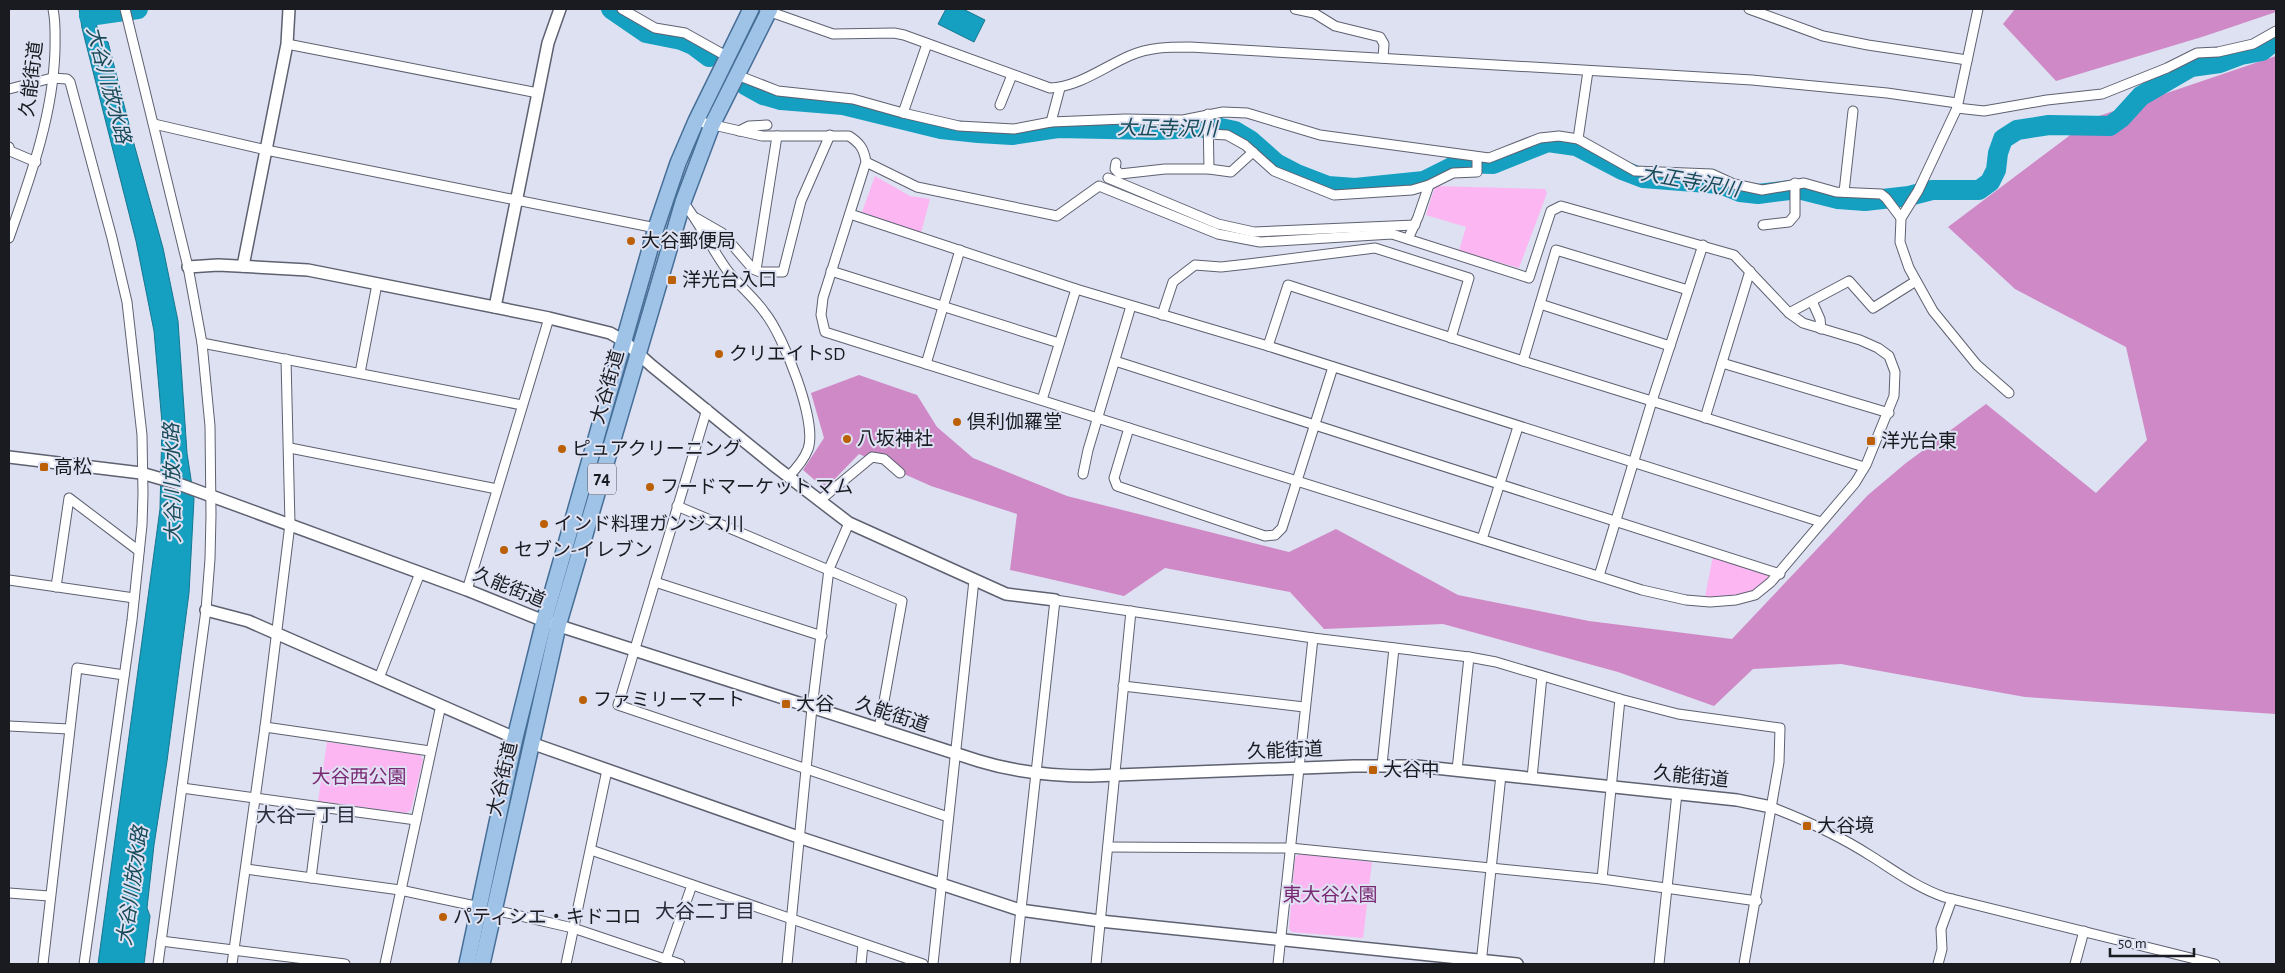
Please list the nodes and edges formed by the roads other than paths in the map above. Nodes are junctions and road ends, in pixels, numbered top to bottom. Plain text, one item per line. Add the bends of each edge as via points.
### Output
1 (53, 9) edge
2 (289, 9) edge
3 (560, 9) edge
4 (622, 9) edge
5 (751, 9) edge
6 (1295, 9) edge
7 (1752, 9) edge
8 (1978, 9) edge
9 (767, 10) edge
10 (126, 11) edge
11 (2276, 31) edge
12 (287, 44) junction
13 (927, 44) junction
14 (728, 57) junction
15 (1383, 58) junction
16 (1967, 60) junction
17 (1588, 71) junction
18 (737, 75) junction
19 (1012, 76) junction
20 (52, 78) junction
21 (1060, 88) junction
22 (9, 89) edge
23 (538, 93) junction
24 (1000, 105) dead end
25 (1957, 105) junction
26 (1853, 111) dead end
27 (902, 113) junction
28 (1208, 116) junction
29 (696, 121) junction
30 (1051, 122) junction
31 (154, 124) junction
32 (712, 125) junction
33 (767, 125) dead end
34 (739, 131) junction
35 (1209, 133) junction
36 (830, 135) junction
37 (777, 136) junction
38 (1578, 139) junction
39 (9, 147) edge
40 (266, 150) junction
41 (1253, 152) junction
42 (1477, 161) junction
43 (36, 162) junction
44 (866, 162) junction
45 (1116, 163) dead end
46 (1466, 163) junction
47 (1208, 169) junction
48 (1108, 178) dead end
49 (1429, 185) junction
50 (1795, 187) junction
51 (1844, 192) junction
52 (515, 200) junction
53 (684, 202) junction
54 (850, 214) junction
55 (696, 218) junction
56 (1901, 218) junction
57 (12, 222) edge
58 (1415, 225) junction
59 (1763, 225) dead end
60 (656, 228) junction
61 (9, 238) edge
62 (1408, 239) junction
63 (1703, 245) junction
64 (960, 250) junction
65 (243, 266) junction
66 (188, 267) junction
67 (756, 270) junction
68 (831, 271) junction
69 (1750, 271) junction
70 (1916, 281) junction
71 (377, 284) junction
72 (1076, 289) junction
73 (1688, 290) junction
74 (1812, 301) junction
75 (1540, 304) junction
76 (943, 306) junction
77 (1131, 306) junction
78 (495, 307) junction
79 (1789, 312) junction
80 (1162, 315) junction
81 (549, 318) junction
82 (1821, 329) junction
83 (1451, 338) junction
84 (624, 341) junction
85 (202, 343) junction
86 (1059, 343) junction
87 (1268, 346) junction
88 (1670, 346) junction
89 (638, 353) junction
90 (286, 359) junction
91 (1115, 361) junction
92 (1523, 361) junction
93 (1722, 363) junction
94 (926, 364) junction
95 (1333, 367) junction
96 (360, 373) junction
97 (2009, 393) dead end
98 (1042, 400) junction
99 (1652, 401) junction
100 (522, 405) junction
101 (707, 409) junction
102 (1889, 414) junction
103 (1098, 418) junction
104 (1705, 418) junction
105 (1315, 425) junction
106 (1518, 427) junction
107 (1129, 428) junction
108 (290, 448) junction
109 (9, 457) edge
110 (1633, 464) junction
111 (1864, 468) junction
112 (141, 473) junction
113 (900, 473) dead end
114 (1083, 474) dead end
115 (788, 477) junction
116 (1298, 481) junction
117 (1500, 484) junction
118 (497, 489) junction
119 (210, 494) junction
120 (819, 501) junction
121 (677, 506) junction
122 (1616, 521) junction
123 (1822, 522) junction
124 (849, 523) junction
125 (290, 524) junction
126 (1482, 539) junction
127 (139, 550) junction
128 (829, 569) junction
129 (420, 573) junction
130 (1780, 574) junction
131 (1599, 576) junction
132 (9, 580) edge
133 (974, 580) junction
134 (654, 582) junction
135 (56, 587) junction
136 (467, 590) junction
137 (134, 598) junction
138 (1055, 600) junction
139 (206, 610) junction
140 (1130, 611) junction
141 (551, 624) junction
142 (277, 633) junction
143 (822, 636) junction
144 (1313, 638) junction
145 (1394, 648) junction
146 (633, 651) junction
147 (1469, 657) junction
148 (124, 675) junction
149 (1542, 676) junction
150 (379, 678) junction
151 (1123, 686) junction
152 (1620, 699) junction
153 (441, 705) junction
154 (1304, 707) junction
155 (812, 708) junction
156 (9, 726) edge
157 (266, 727) junction
158 (69, 729) junction
159 (880, 729) junction
160 (515, 738) junction
161 (531, 743) junction
162 (430, 751) junction
163 (954, 753) junction
164 (1382, 765) junction
165 (1298, 768) junction
166 (808, 769) junction
167 (607, 770) junction
168 (1457, 770) junction
169 (1036, 774) junction
170 (1114, 775) junction
171 (1500, 775) junction
172 (1532, 778) junction
173 (1611, 786) junction
174 (182, 788) junction
175 (1676, 793) junction
176 (256, 798) junction
177 (320, 807) junction
178 (1771, 808) junction
179 (948, 816) junction
180 (416, 820) junction
181 (801, 838) junction
182 (1108, 847) junction
183 (1290, 848) junction
184 (591, 850) junction
185 (1490, 868) junction
186 (246, 869) junction
187 (311, 878) junction
188 (1602, 879) junction
189 (692, 885) junction
190 (942, 885) junction
191 (1667, 887) junction
192 (400, 890) junction
193 (9, 893) edge
194 (49, 896) junction
195 (1952, 899) junction
196 (1757, 901) junction
197 (487, 909) junction
198 (1020, 910) junction
199 (792, 920) junction
200 (1100, 921) junction
201 (574, 928) junction
202 (2084, 931) junction
203 (1280, 940) junction
204 (161, 941) junction
205 (863, 944) junction
206 (234, 950) junction
207 (666, 959) junction
208 (1482, 962) edge
209 (43, 964) edge
210 (84, 964) edge
211 (158, 964) edge
212 (232, 964) edge
213 (344, 964) edge
214 (385, 964) edge
215 (467, 964) edge
216 (482, 964) edge
217 (566, 964) edge
218 (680, 964) edge
219 (787, 964) edge
220 (861, 964) edge
221 (923, 964) edge
222 (933, 964) edge
223 (1015, 964) edge
224 (1096, 964) edge
225 (1278, 964) edge
226 (1517, 964) edge
227 (1659, 964) edge
228 (1744, 964) edge
229 (1938, 964) edge
230 (2074, 964) edge
231 (2215, 964) edge

1 - 20 street, 久能街道 via 56,20
2 - 12 street
3 - 23 street via 548,43
4 - 14 street via 655,28 685,33
5 - 14 main road, 大谷街道 / 74
6 - 15 street via 1314,13 1335,26 1380,37 1384,44
7 - 16 street via 1830,37
8 - 16 street
9 - 13 street via 833,34 894,33
9 - 18 main road, 大谷街道 / 74
10 - 31 street
11 - 25 street via 2253,44 2197,53 2102,94 1984,111
12 - 23 street
12 - 40 street
13 - 19 street
13 - 27 street
14 - 29 main road, 大谷街道 / 74
15 - 17 street
15 - 21 street via 1190,46 1154,48 1130,55
16 - 25 street
17 - 25 street via 1794,84
17 - 38 street
18 - 27 street via 778,90 853,100
18 - 32 main road, 大谷街道 / 74
19 - 21 street
19 - 24 street
20 - 22 street
20 - 43 street, 久能街道
20 - 112 street via 67,78 72,87 121,273 137,380 142,435
21 - 30 street
23 - 52 street
25 - 56 street via 1918,191
26 - 51 street
27 - 30 street via 968,126 1014,129
28 - 30 street via 1184,120
28 - 35 street
28 - 46 street via 1224,112 1248,113 1320,135
29 - 32 street
29 - 60 main road, 大谷街道 / 74
31 - 40 street
31 - 66 street
32 - 34 street
32 - 53 main road, 大谷街道 / 74
33 - 34 street via 749,126
34 - 37 street
35 - 41 street via 1227,135
35 - 47 street
36 - 37 street
36 - 44 street via 849,136 858,142 865,152
36 - 67 street via 801,201 783,272
37 - 67 street
38 - 42 street via 1540,138
38 - 50 street via 1635,171 1712,174 1734,184 1762,190
39 - 43 street via 10,151
40 - 52 street
40 - 65 street
41 - 47 street via 1231,172
41 - 49 street via 1274,171 1334,195 1412,190
42 - 46 street
42 - 46 street via 1477,172
43 - 57 street, 久能街道
44 - 54 street
44 - 62 street via 917,187 1057,216 1099,186 1218,234 1260,242 1392,234
45 - 47 street via 1115,169 1120,174
46 - 49 street
48 - 58 street via 1218,224 1254,232
49 - 58 street
50 - 51 street via 1804,183
50 - 59 street via 1795,215 1789,222
51 - 56 street via 1881,194
52 - 60 street
52 - 78 street
53 - 55 street
53 - 89 main road, 大谷街道 / 74
54 - 64 street
54 - 68 street
55 - 67 street via 722,233
55 - 115 street via 728,271 767,314 807,410 809,448
56 - 70 street via 1900,242
57 - 61 street, 久能街道
58 - 62 street
60 - 84 main road, 大谷街道 / 74
62 - 63 street via 1529,278 1551,211 1561,206
63 - 69 street via 1734,255
63 - 73 street
64 - 72 street
64 - 76 street
65 - 66 street
65 - 71 street via 308,270
66 - 85 street
68 - 76 street
68 - 94 street via 823,298 825,332
69 - 79 street
69 - 93 street
70 - 74 street via 1873,308 1850,281
70 - 97 street via 1933,311 1961,347
71 - 78 street
71 - 96 street
72 - 77 street
72 - 86 street
73 - 75 street via 1556,250
73 - 88 street
74 - 79 street
74 - 82 street
75 - 88 street
75 - 92 street
76 - 86 street
76 - 94 street
77 - 80 street
77 - 91 street
78 - 81 street
79 - 82 street via 1804,323
80 - 83 street via 1173,282 1195,265 1230,266 1375,248 1468,278
80 - 87 street
81 - 84 street via 610,333
81 - 100 street
82 - 102 street via 1860,340 1889,356 1895,372
83 - 87 street via 1288,285
83 - 92 street
84 - 89 street
84 - 141 main road, 大谷街道 / 74
85 - 90 street
85 - 119 street via 210,426
86 - 98 street
87 - 95 street
88 - 99 street
89 - 101 street
89 - 141 main road, 大谷街道 / 74
90 - 96 street
90 - 108 street
91 - 103 street
91 - 105 street
92 - 99 street
93 - 102 street
93 - 104 street
94 - 98 street
95 - 105 street
95 - 106 street
96 - 100 street
98 - 103 street
99 - 104 street
99 - 110 street
100 - 118 street
101 - 115 street
101 - 121 street
102 - 111 street
103 - 107 street
103 - 114 street
104 - 111 street
105 - 116 street
105 - 117 street
106 - 110 street
106 - 117 street
107 - 116 street
107 - 116 street via 1114,478 1117,486 1265,536 1276,535 1282,528
108 - 118 street
108 - 125 street
109 - 112 street, 久能街道
110 - 122 street
110 - 123 street
111 - 123 street
112 - 119 street, 久能街道
112 - 127 street
113 - 120 street via 884,459 872,457
115 - 120 street
116 - 126 street
117 - 122 street
117 - 126 street
118 - 136 street
119 - 125 street, 久能街道
119 - 139 street
120 - 124 street
121 - 128 street
121 - 134 street
122 - 130 street
122 - 131 street
123 - 130 street
124 - 128 street
124 - 133 street
125 - 129 street, 久能街道
125 - 142 street
126 - 131 street
127 - 135 street via 69,498
127 - 137 street
128 - 143 street
128 - 159 street via 902,601
129 - 136 street, 久能街道
129 - 150 street
130 - 131 street via 1755,596 1710,602 1677,598
132 - 135 street
133 - 138 street via 1006,594
133 - 163 street
134 - 143 street
134 - 146 street
135 - 137 street
136 - 141 street, 久能街道
137 - 148 street
138 - 140 street
138 - 169 street
139 - 142 street
139 - 174 street
140 - 144 street
140 - 151 street
141 - 146 street, 久能街道
141 - 160 main road, 大谷街道 / 74
141 - 161 main road, 大谷街道 / 74
142 - 150 street
142 - 157 street
143 - 155 street
144 - 145 street
144 - 154 street
145 - 147 street
145 - 164 street
146 - 155 street, 久能街道
146 - 166 street via 618,705
147 - 149 street
147 - 168 street
148 - 158 street via 77,668
148 - 210 street
149 - 152 street
149 - 172 street
150 - 153 street
151 - 154 street
151 - 170 street
152 - 173 street
152 - 178 street via 1678,714 1780,728 1779,762
153 - 160 street
153 - 162 street
154 - 165 street
155 - 159 street, 久能街道
155 - 166 street
156 - 158 street
157 - 162 street
157 - 176 street
158 - 194 street
159 - 163 street, 久能街道
160 - 197 main road, 大谷街道 / 74
161 - 167 street
161 - 197 main road, 大谷街道 / 74
162 - 180 street
163 - 169 street, 久能街道
163 - 179 street
164 - 165 street, 久能街道
164 - 168 street, 久能街道
165 - 170 street, 久能街道
165 - 183 street
166 - 179 street
166 - 181 street
167 - 181 street
167 - 184 street
168 - 171 street, 久能街道
169 - 170 street, 久能街道
169 - 198 street
170 - 182 street
171 - 172 street, 久能街道
171 - 185 street
172 - 173 street, 久能街道
173 - 175 street, 久能街道
173 - 188 street
174 - 176 street
174 - 204 street
175 - 178 street, 久能街道 via 1737,800
175 - 191 street
176 - 177 street
176 - 186 street
177 - 180 street
177 - 187 street
178 - 195 street via 1830,833 1924,890
178 - 196 street
179 - 190 street
180 - 192 street
181 - 190 street
181 - 199 street
182 - 183 street
182 - 200 street
183 - 185 street
183 - 203 street
184 - 189 street
184 - 201 street
185 - 188 street
185 - 208 street
186 - 187 street
186 - 206 street
187 - 192 street
188 - 191 street
189 - 199 street
189 - 207 street
190 - 198 street
190 - 222 street
191 - 196 street
191 - 227 street
192 - 197 street
192 - 214 street
193 - 194 street
194 - 209 street
195 - 202 street
195 - 229 street via 1940,929 1942,949
196 - 228 street
197 - 201 street
197 - 215 main road, 大谷街道 / 74
197 - 216 main road, 大谷街道 / 74
198 - 200 street
198 - 223 street
199 - 205 street
199 - 219 street
200 - 203 street
200 - 224 street
201 - 207 street
201 - 217 street
202 - 230 street
202 - 231 street
203 - 208 street
203 - 225 street
204 - 206 street
204 - 211 street
205 - 220 street
205 - 221 street
206 - 212 street
206 - 213 street
207 - 218 street
208 - 226 street

